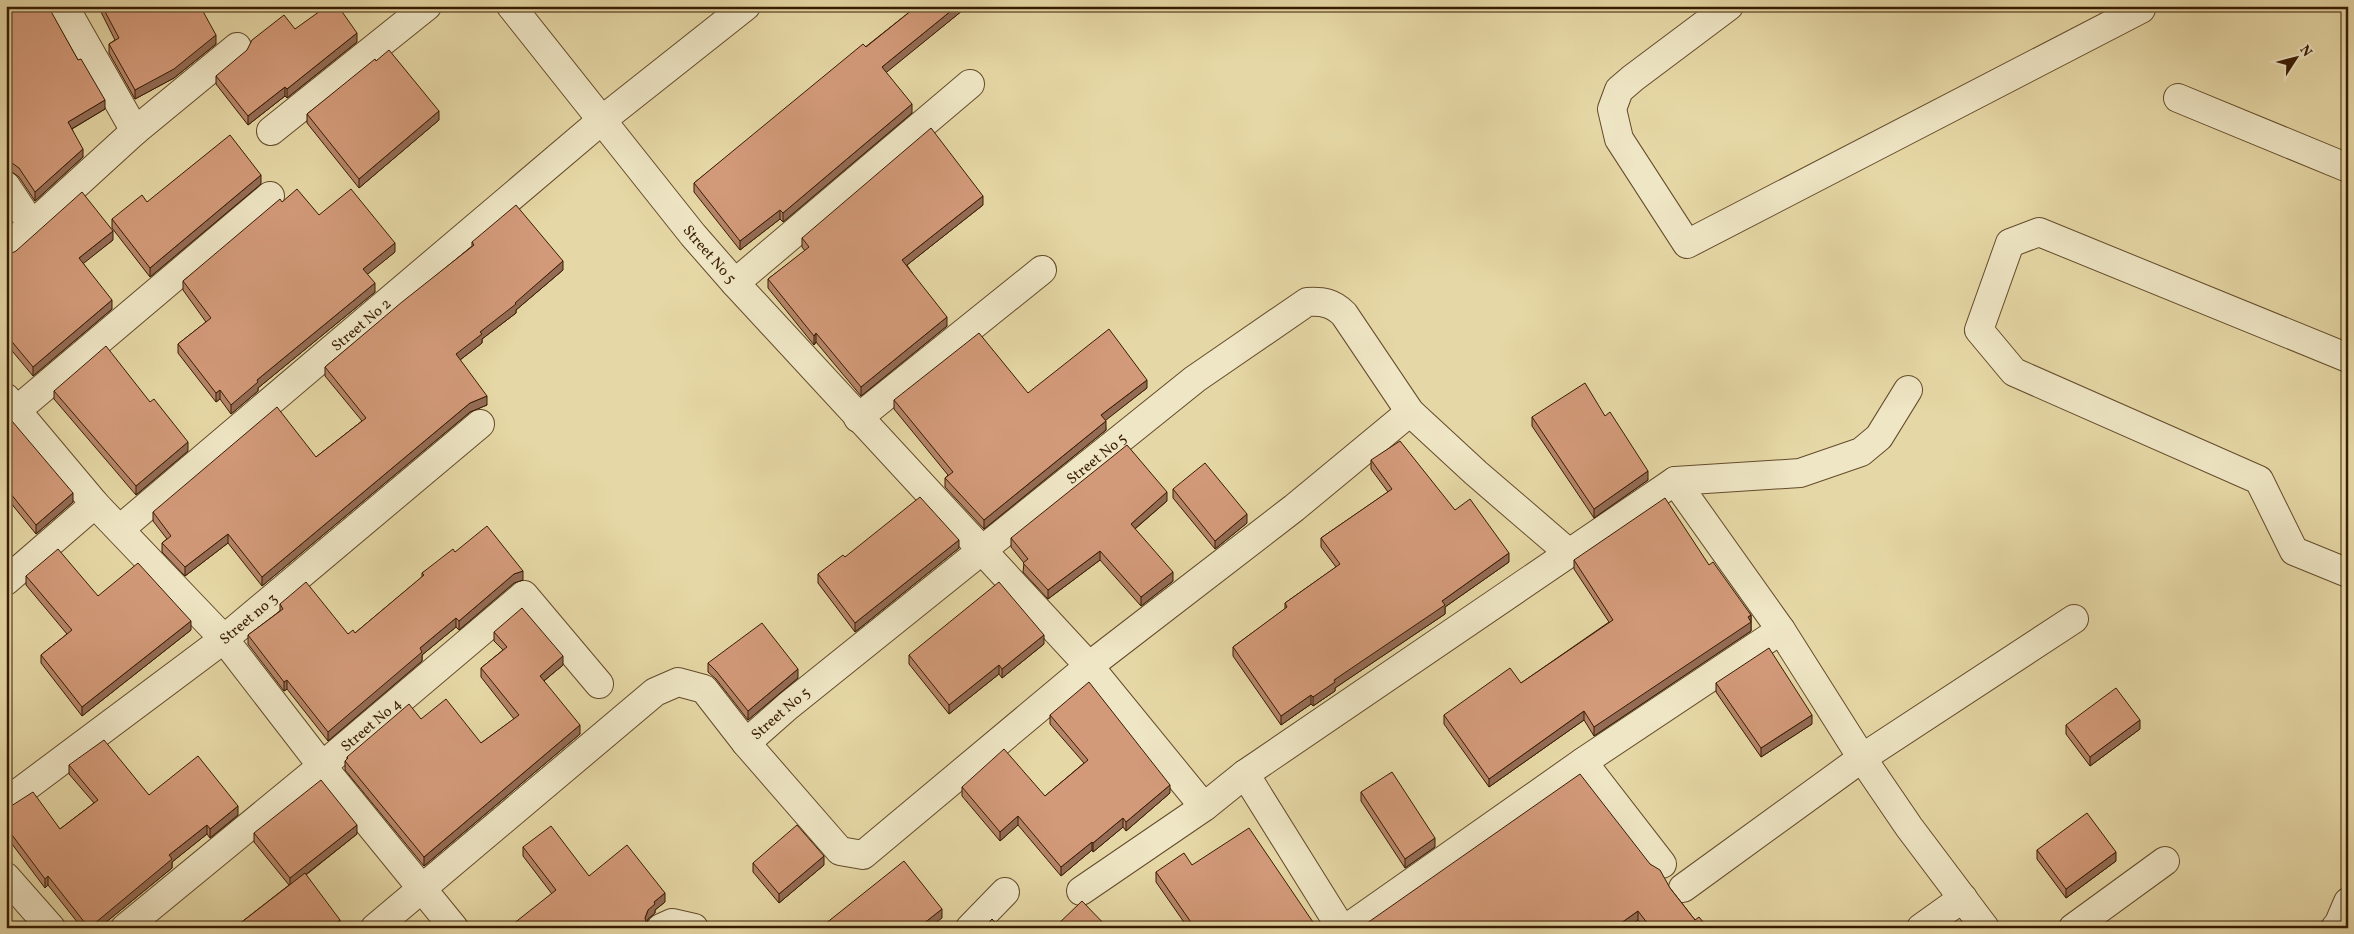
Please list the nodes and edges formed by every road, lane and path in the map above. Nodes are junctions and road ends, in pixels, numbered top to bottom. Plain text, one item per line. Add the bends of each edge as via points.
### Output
1 (64, 6) edge
2 (427, 6) edge
3 (511, 6) edge
4 (746, 6) edge
5 (1729, 6) edge
6 (2141, 9) dead end
7 (237, 47) dead end
8 (970, 84) dead end
9 (2178, 98) dead end
10 (602, 120) junction
11 (271, 130) dead end
12 (135, 131) junction
13 (2348, 168) edge
14 (6, 186) edge
15 (270, 196) dead end
16 (32, 225) junction
17 (6, 248) edge
18 (1042, 270) dead end
19 (736, 283) junction
20 (2348, 357) edge
21 (1908, 390) dead end
22 (12, 404) edge
23 (1410, 412) junction
24 (858, 418) junction
25 (480, 424) dead end
26 (1676, 481) junction
27 (95, 504) junction
28 (120, 530) junction
29 (983, 550) junction
30 (1569, 553) junction
31 (2348, 573) edge
32 (6, 581) edge
33 (2074, 619) dead end
34 (1781, 630) junction
35 (224, 639) junction
36 (1089, 666) junction
37 (599, 684) dead end
38 (746, 743) junction
39 (1862, 758) junction
40 (1582, 762) junction
41 (322, 766) junction
42 (1245, 774) junction
43 (6, 802) edge
44 (1204, 807) junction
45 (2165, 861) dead end
46 (1662, 864) dead end
47 (6, 877) edge
48 (1683, 888) dead end
49 (421, 890) junction
50 (1082, 891) dead end
51 (1005, 892) dead end
52 (1963, 898) junction
53 (2348, 902) edge
54 (51, 928) edge
55 (124, 928) edge
56 (375, 928) edge
57 (454, 928) edge
58 (661, 928) edge
59 (694, 928) edge
60 (970, 928) edge
61 (1341, 928) edge
62 (1347, 928) edge
63 (1921, 928) edge
64 (1985, 928) edge
65 (2073, 928) edge
66 (2334, 928) edge

1 - 12 street
2 - 11 street
3 - 10 street, Street No 5
4 - 10 street, Street No 2
5 - 6 street via 1619,90 1612,109 1619,139 1687,244
7 - 12 street
8 - 19 street, Street No 5
9 - 13 street
10 - 19 street, Street No 5 via 693,235
10 - 28 street, Street No 2
12 - 16 street
14 - 16 street
15 - 22 street
16 - 17 street
18 - 24 street
19 - 24 street
20 - 31 street via 2039,232 2010,243 1979,330 2014,372 2259,480 2294,551
21 - 26 street via 1879,438 1861,452 1800,473
22 - 27 street
23 - 29 street, Street No 5 via 1344,314 1335,305 1307,302 1195,379
23 - 30 street, Street No 5
23 - 36 street via 1294,508
24 - 29 street
25 - 35 street, Street no 3
26 - 30 street
26 - 34 street
27 - 28 street
27 - 32 street
28 - 35 street
29 - 36 street
29 - 38 street, Street No 5
30 - 42 street
33 - 39 street
34 - 39 street
34 - 40 street
35 - 41 street
35 - 43 street, Street no 3
36 - 38 street via 863,855 840,850
36 - 44 street
37 - 41 street, Street No 4 via 524,595
38 - 49 street, Street No 5 via 704,689 678,682 655,692
39 - 48 street
39 - 52 street
40 - 46 street
40 - 62 street
41 - 49 street
41 - 55 street, Street No 4
42 - 44 street
42 - 61 street
44 - 50 street
45 - 65 street
47 - 54 street
49 - 56 street, Street No 5
49 - 57 street
51 - 60 street
52 - 63 street
52 - 64 street
53 - 66 street
58 - 59 street via 672,923

